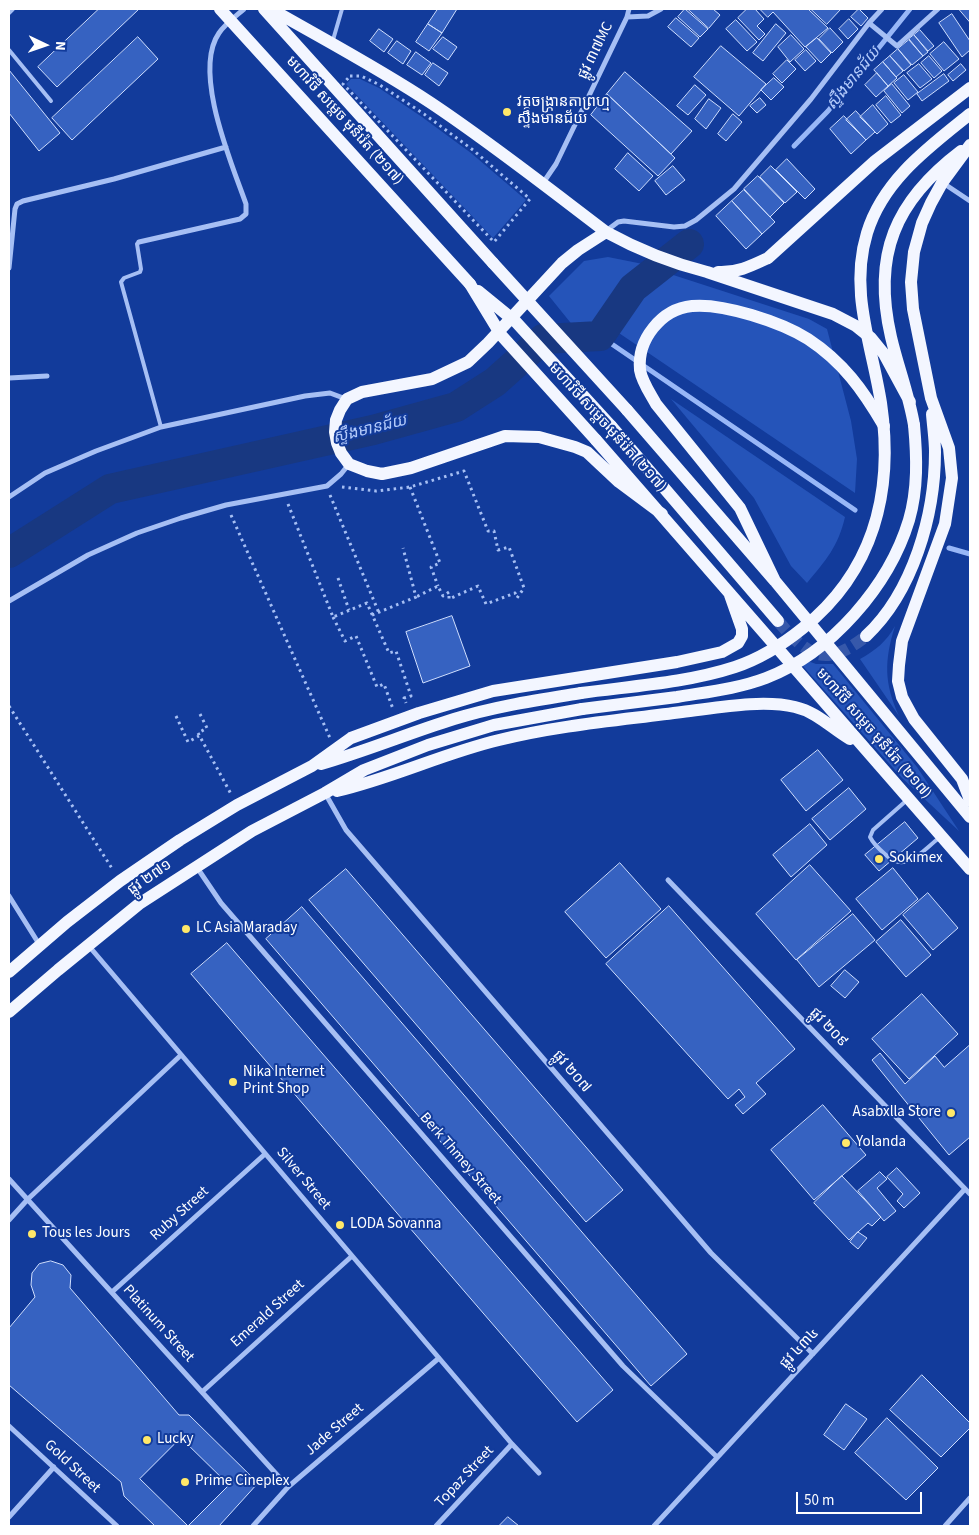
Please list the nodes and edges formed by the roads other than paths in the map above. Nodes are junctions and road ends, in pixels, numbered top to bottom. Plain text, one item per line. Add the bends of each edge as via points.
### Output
1 (13, 9) edge
2 (220, 9) edge
3 (244, 9) edge
4 (264, 9) edge
5 (271, 9) edge
6 (342, 9) edge
7 (629, 9) edge
8 (661, 9) edge
9 (882, 9) edge
10 (938, 9) edge
11 (9, 13) edge
12 (627, 17) junction
13 (231, 21) junction
14 (869, 23) junction
15 (332, 44) junction
16 (9, 50) edge
17 (970, 88) edge
18 (51, 101) dead end
19 (970, 114) edge
20 (970, 144) edge
21 (226, 147) junction
22 (942, 183) junction
23 (542, 184) junction
24 (970, 200) edge
25 (12, 209) edge
26 (606, 232) junction
27 (139, 242) joint
28 (9, 268) edge
29 (706, 272) junction
30 (470, 284) junction
31 (47, 376) dead end
32 (9, 378) edge
33 (931, 398) junction
34 (347, 400) junction
35 (910, 402) junction
36 (884, 426) junction
37 (161, 427) junction
38 (349, 463) junction
39 (9, 497) edge
40 (662, 514) junction
41 (775, 581) junction
42 (730, 594) junction
43 (9, 601) edge
44 (778, 621) tunnel mouth
45 (866, 636) tunnel mouth
46 (863, 747) junction
47 (312, 766) junction
48 (325, 794) junction
49 (908, 799) junction
50 (970, 800) edge
51 (970, 817) edge
52 (941, 836) junction
53 (196, 866) junction
54 (970, 869) edge
55 (668, 880) dead end
56 (9, 896) edge
57 (40, 945) junction
58 (88, 945) junction
59 (9, 972) edge
60 (9, 1012) edge
61 (181, 1055) junction
62 (266, 1154) junction
63 (9, 1179) edge
64 (966, 1189) junction
65 (970, 1194) edge
66 (28, 1199) junction
67 (9, 1220) edge
68 (352, 1256) junction
69 (112, 1292) junction
70 (813, 1354) junction
71 (439, 1358) junction
72 (202, 1392) junction
73 (9, 1426) edge
74 (512, 1444) junction
75 (717, 1457) junction
76 (54, 1467) junction
77 (539, 1472) dead end
78 (288, 1488) junction
79 (970, 1498) edge
80 (9, 1516) edge
81 (117, 1526) edge
82 (253, 1526) edge
83 (436, 1526) edge
84 (654, 1526) edge
85 (945, 1526) edge

1 - 11 lane
2 - 13 main road, មហាវិថី សម្តេច មុនីរ៉េត (២១៧)
3 - 13 street
4 - 41 main road, មហាវិថី សម្តេច មុនីរ៉េត (២១៧), bridge via 628,410
5 - 15 main road
6 - 15 lane
7 - 12 street, ផ្លូវ ៣៧MC
8 - 12 street via 648,16
9 - 14 street
10 - 14 street via 897,46
12 - 23 street, ផ្លូវ ៣៧MC via 556,164
13 - 21 street via 219,33 212,50 210,71 213,102
13 - 30 main road, មហាវិថី សម្តេច មុនីរ៉េត (២១៧)
14 - 26 street via 811,99 734,189 696,220 674,227 624,221
15 - 23 main road via 430,102
16 - 18 lane
17 - 29 main road via 875,160 768,258 747,269
19 - 36 main road, bridge via 903,171 873,215 867,232 859,276 860,307
20 - 22 main road
20 - 35 main road via 923,183 897,224 889,246 884,290 887,314
21 - 25 street via 123,177 23,201
21 - 27 street via 246,204 246,214 240,219
22 - 24 street
22 - 33 main road via 922,223 914,252 911,282 913,309
23 - 26 main road
25 - 28 street
26 - 29 main road via 630,245
26 - 34 main road via 562,263 468,362 432,380 362,392
27 - 37 lane via 142,269 121,282
29 - 35 main road via 833,314 856,326 884,354
30 - 40 main road, មហាវិថី សម្តេច មុនីរ៉េត (២១៧), bridge via 502,335
30 - 44 main road, bridge via 516,322 611,426
31 - 32 street
33 - 45 main road via 935,451 928,522 910,572 896,598
33 - 50 main road via 949,448 950,500 937,548 902,641 898,681 902,697 914,718 962,779
34 - 37 street via 330,393 322,394
34 - 38 main road via 338,415 335,432 336,443
35 - 48 main road, bridge via 916,473 903,538 869,597 855,613 828,639 784,670 745,685 714,692 582,709 494,725 428,745 364,770
36 - 41 main road via 867,397 840,364 793,330 740,312 692,306 678,309 646,337 640,353 640,371 646,388 740,508
36 - 47 main road, bridge via 884,484 877,519 859,563 815,618 771,650 709,674 491,708
37 - 39 street via 45,473
38 - 40 main road via 382,474 411,468 505,436 540,437 587,452 619,482
38 - 43 street via 326,486 226,505 113,544
40 - 42 main road, មហាវិថី សម្តេច មុនីរ៉េត (២១៧)
41 - 51 main road, មហាវិថី សម្តេច មុនីរ៉េត (២១៧)
42 - 46 main road, មហាវិថី សម្តេច មុនីរ៉េត (២១៧)
42 - 47 main road via 742,636 738,644 722,652 493,692 351,738
46 - 48 main road via 807,711 794,706 754,704 524,734
46 - 49 main road, មហាវិថី សម្តេច មុនីរ៉េត (២១៧)
47 - 57 main road, ផ្លូវ ២៧១ via 237,805 180,840 120,880
48 - 53 main road, ផ្លូវ ២៧១ via 252,831
48 - 70 street, ផ្លូវ ២០៧ via 346,830 704,1246
49 - 52 main road, មហាវិថី សម្តេច មុនីរ៉េត (២១៧)
49 - 52 lane via 872,830 870,837 874,845 892,861 901,864 909,862
52 - 54 main road, មហាវិថី សម្តេច មុនីរ៉េត (២១៧)
53 - 58 main road, ផ្លូវ ២៧១ via 139,904
53 - 75 street, Berk Thmey Street via 221,903 623,1366
55 - 64 street, ផ្លូវ ២០៩
56 - 57 street
57 - 59 main road, ផ្លូវ ២៧១
58 - 60 main road, ផ្លូវ ២៧១
58 - 61 street, Silver Street
61 - 62 street, Silver Street
61 - 66 street
62 - 68 street, Silver Street
62 - 69 street, Ruby Street
63 - 66 street, Platinum Street
64 - 65 street, ផ្លូវ ២០៩
64 - 70 street, ផ្លូវ ៤៣៤
66 - 67 street
66 - 69 street, Platinum Street
68 - 71 street, Silver Street
68 - 72 street, Emerald Street
69 - 72 street, Platinum Street
70 - 75 street, ផ្លូវ ៤៣៤
71 - 74 street, Silver Street
71 - 78 street, Jade Street
72 - 78 street, Platinum Street
73 - 76 street, Gold Street
74 - 77 street, Silver Street
74 - 83 street, Topaz Street
75 - 84 street, ផ្លូវ ៤៣៤
76 - 80 street
76 - 81 street, Gold Street
78 - 82 street, Jade Street
79 - 85 street

